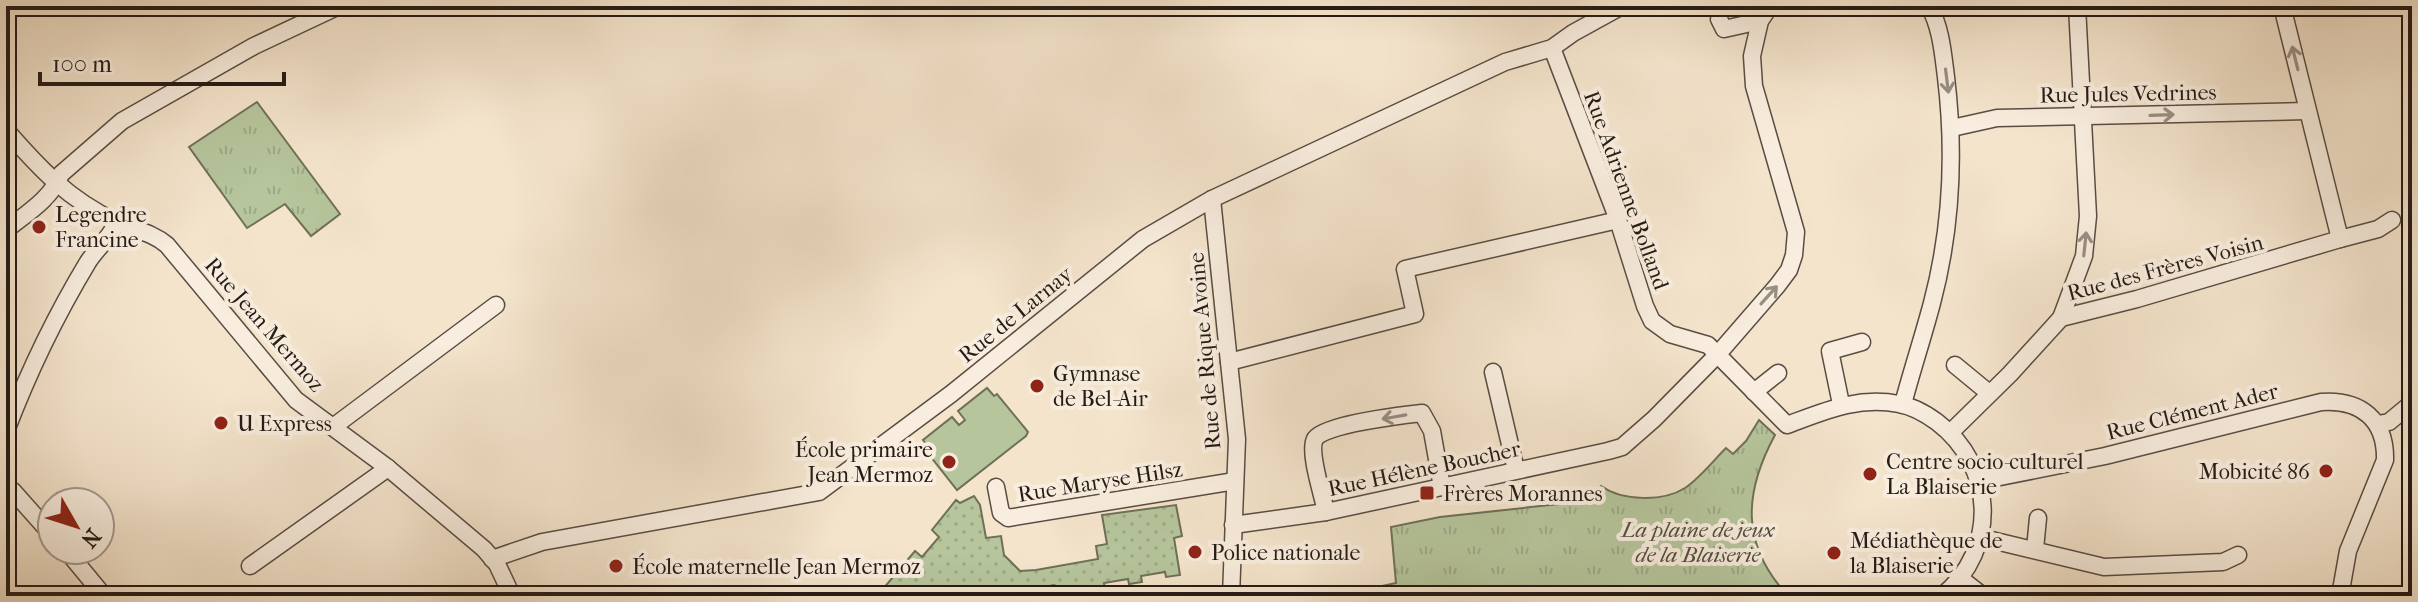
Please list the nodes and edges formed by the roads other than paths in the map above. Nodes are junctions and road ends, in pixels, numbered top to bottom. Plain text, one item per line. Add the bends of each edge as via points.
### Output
1 (339, 6) edge
2 (1622, 6) edge
3 (1770, 6) edge
4 (1929, 6) edge
5 (2077, 6) edge
6 (2282, 6) edge
7 (1719, 19) dead end
8 (1760, 21) junction
9 (1552, 48) junction
10 (2307, 111) junction
11 (2084, 115) junction
12 (1952, 128) junction
13 (6, 130) edge
14 (56, 185) junction
15 (1212, 199) junction
16 (1618, 220) junction
17 (2392, 220) dead end
18 (117, 222) junction
19 (6, 230) edge
20 (2340, 239) junction
21 (496, 305) dead end
22 (2061, 318) junction
23 (1862, 342) dead end
24 (1718, 354) junction
25 (1229, 362) junction
26 (1955, 365) dead end
27 (1493, 372) dead end
28 (1778, 373) dead end
29 (1754, 392) junction
30 (1989, 393) junction
31 (2412, 403) edge
32 (1841, 404) junction
33 (1903, 404) junction
34 (2378, 424) junction
35 (333, 427) junction
36 (6, 431) edge
37 (1951, 432) junction
38 (388, 468) junction
39 (1516, 470) junction
40 (1235, 481) junction
41 (1980, 481) junction
42 (996, 487) dead end
43 (1442, 487) junction
44 (6, 488) edge
45 (1326, 512) junction
46 (36, 517) edge
47 (2038, 518) dead end
48 (1233, 525) junction
49 (1979, 537) junction
50 (2035, 549) junction
51 (2238, 555) dead end
52 (492, 559) junction
53 (79, 566) edge
54 (250, 566) dead end
55 (1960, 578) junction
56 (104, 596) edge
57 (512, 596) edge
58 (1231, 596) edge
59 (1942, 596) edge
60 (1983, 596) edge
61 (2340, 596) edge

1 - 14 street via 254,46 122,121 61,174
2 - 9 street, Rue de Larnay
3 - 8 street
4 -> 12 street via 1943,48
5 - 11 street
10 -> 6 street
7 - 8 street via 1724,29
24 -> 8 street via 1783,278 1794,255 1796,232 1754,86 1752,56
9 - 15 street, Rue de Larnay via 1505,62
9 - 16 street, Rue Adrienne Bolland
11 -> 10 street, Rue Jules Vedrines
10 - 20 street
11 - 12 street, Rue Jules Vedrines via 1997,118
22 -> 11 street via 2084,256
12 - 33 street via 1944,242
13 - 14 street, Rue Jean Mermoz
14 - 18 street, Rue Jean Mermoz
14 - 19 street
15 - 25 street, Rue de Rique Avoine
15 - 52 street, Rue de Larnay via 1143,239 819,492 542,542
16 - 24 street, Rue Adrienne Bolland via 1652,321
16 - 25 street via 1405,269 1415,314
17 - 20 street, Rue des Frères Voisin
18 - 35 street, Rue Jean Mermoz via 167,245 296,400
18 - 36 street via 88,261 48,336
20 - 22 street, Rue des Frères Voisin
21 - 35 street
22 - 30 street, Rue des Frères Voisin
23 - 32 street via 1830,351
24 - 29 street
24 - 39 street, Rue Hélène Boucher via 1622,447
25 - 40 street, Rue de Rique Avoine via 1237,439
26 - 30 street
27 - 39 street
28 - 29 street
29 - 32 street via 1787,425
30 - 37 street, Rue des Frères Voisin
31 - 34 street via 2389,422
32 - 33 street
33 - 37 street
34 - 41 street, Rue Clément Ader via 2349,404 2321,402
34 - 61 street via 2386,446 2385,465 2348,551
35 - 38 street, Rue Jean Mermoz
37 - 41 street
38 - 52 street, Rue Jean Mermoz
38 - 54 street
39 - 43 street, Rue Hélène Boucher
40 - 42 street, Rue Maryse Hilsz via 1008,518 1002,515
40 - 48 street, Rue de Rique Avoine
41 - 49 street
43 - 45 street, Rue Hélène Boucher
43 -> 45 street via 1432,431 1422,413 1321,431 1313,450
44 - 46 street
45 - 48 street, Rue Hélène Boucher
47 - 50 street
48 - 58 street, Rue de Rique Avoine
49 - 50 street
49 - 55 street
50 - 51 street via 2104,567 2223,562
52 - 57 street, Rue Jean Mermoz
53 - 56 street
55 - 59 street
55 - 60 street

